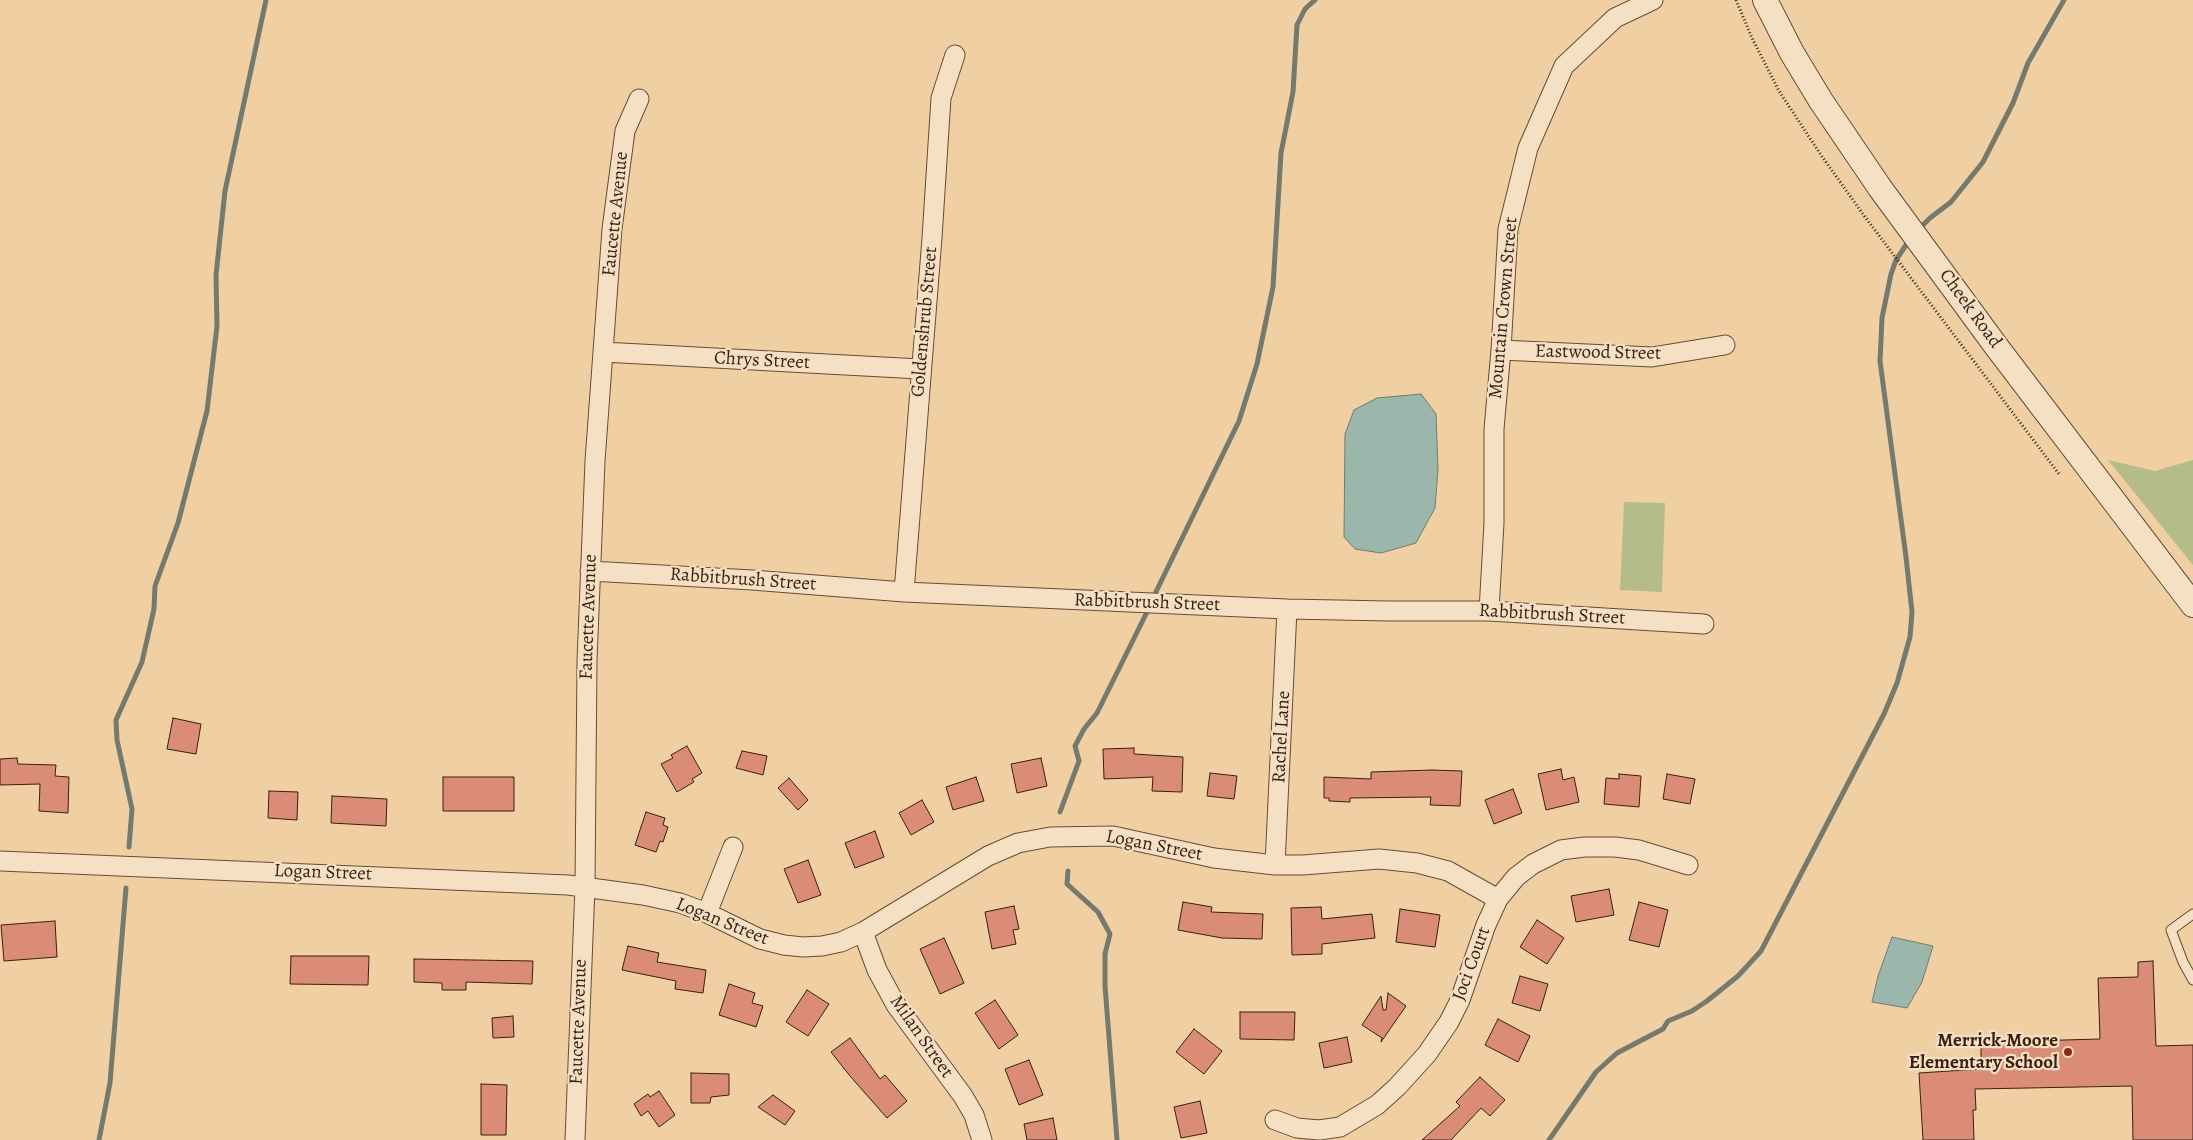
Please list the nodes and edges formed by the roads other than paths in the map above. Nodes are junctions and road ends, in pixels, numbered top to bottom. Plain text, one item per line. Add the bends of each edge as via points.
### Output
1 (1653, 0) edge
2 (1765, 0) edge
3 (955, 55) dead end
4 (639, 99) dead end
5 (1725, 346) dead end
6 (1501, 350) junction
7 (603, 352) junction
8 (920, 369) junction
9 (590, 571) junction
10 (904, 592) junction
11 (2193, 605) edge
12 (1287, 609) junction
13 (1489, 611) junction
14 (1704, 624) dead end
15 (734, 847) dead end
16 (0, 861) edge
17 (1275, 865) junction
18 (1688, 866) dead end
19 (585, 887) junction
20 (1498, 899) junction
21 (707, 913) junction
22 (2193, 914) edge
23 (862, 932) junction
24 (2193, 980) edge
25 (1275, 1120) dead end
26 (575, 1140) edge
27 (982, 1140) edge

1 - 6 street, Mountain Crown Street via 1615,18 1564,66 1528,148 1508,229
2 - 11 street, Cheek Road via 1821,101 1880,188
3 - 8 street, Goldenshrub Street via 941,98
4 - 7 street, Faucette Avenue via 625,131 612,229
5 - 6 street, Eastwood Street via 1652,357
6 - 13 street, Mountain Crown Street via 1494,429 1494,522
7 - 8 street, Chrys Street
7 - 9 street, Faucette Avenue
8 - 10 street, Goldenshrub Street
9 - 10 street, Rabbitbrush Street
9 - 19 street, Faucette Avenue
10 - 12 street, Rabbitbrush Street
12 - 13 street, Rabbitbrush Street
12 - 17 street, Rachel Lane
13 - 14 street, Rabbitbrush Street
15 - 21 street
16 - 19 street, Logan Street via 468,879
17 - 20 street, Logan Street via 1379,859 1431,866 1448,871
17 - 23 street, Logan Street via 1214,858 1113,836 1050,837 1018,844 988,856
18 - 20 street, Joci Court via 1639,850 1584,846 1561,850 1533,864 1516,877
19 - 21 street, Logan Street via 643,895
19 - 26 street, Faucette Avenue
20 - 25 street, Joci Court via 1449,1022 1427,1054 1397,1087 1377,1105 1340,1126 1319,1130 1297,1128
21 - 23 street, Logan Street via 760,940 784,945 822,946 841,942
22 - 24 lane via 2171,930
23 - 27 street, Milan Street via 896,1005 963,1096 974,1115

